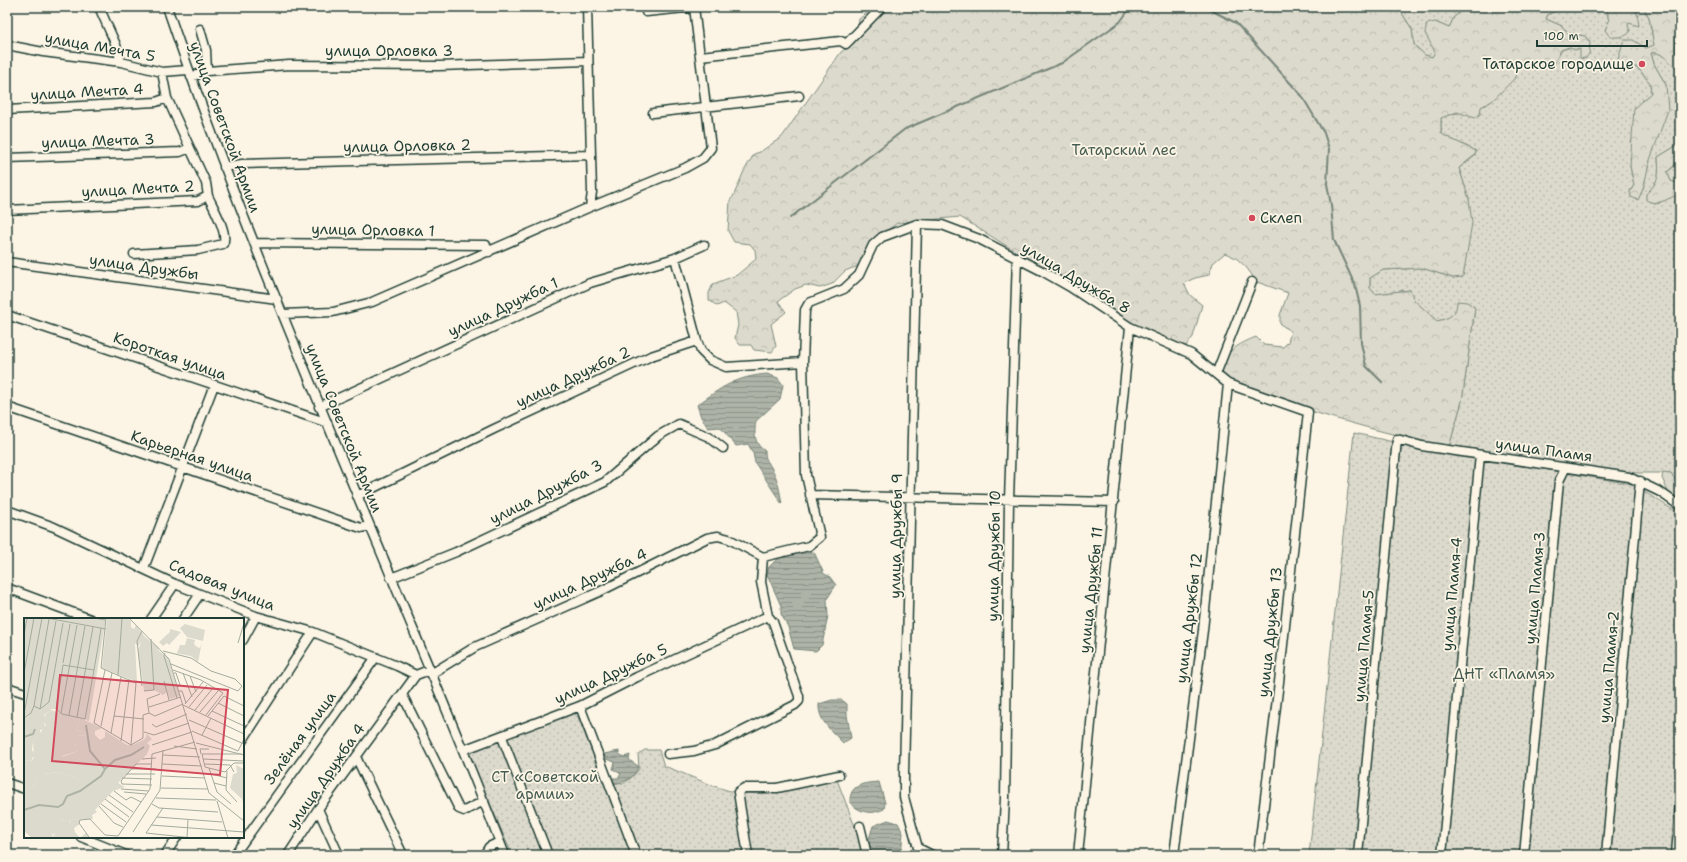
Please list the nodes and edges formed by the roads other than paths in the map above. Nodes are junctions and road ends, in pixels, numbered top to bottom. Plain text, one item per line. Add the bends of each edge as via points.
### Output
1 (99, 7) edge
2 (167, 7) edge
3 (587, 7) edge
4 (694, 7) edge
5 (882, 7) edge
6 (646, 12) dead end
7 (200, 29) dead end
8 (7, 45) edge
9 (700, 56) junction
10 (588, 61) junction
11 (121, 62) junction
12 (207, 71) junction
13 (162, 72) junction
14 (190, 73) junction
15 (799, 96) dead end
16 (167, 98) junction
17 (706, 107) junction
18 (7, 110) edge
19 (653, 113) dead end
20 (190, 148) junction
21 (591, 155) junction
22 (7, 158) edge
23 (224, 167) junction
24 (208, 196) junction
25 (590, 207) junction
26 (7, 210) edge
27 (917, 224) junction
28 (254, 243) junction
29 (704, 245) dead end
30 (489, 252) junction
31 (134, 254) dead end
32 (1017, 257) junction
33 (675, 258) junction
34 (7, 262) edge
35 (1252, 282) dead end
36 (277, 299) junction
37 (283, 314) junction
38 (7, 315) edge
39 (1130, 327) junction
40 (697, 341) junction
41 (802, 362) junction
42 (1216, 374) junction
43 (1228, 384) junction
44 (214, 386) junction
45 (7, 407) edge
46 (319, 407) junction
47 (1308, 412) joint
48 (325, 422) junction
49 (1397, 439) joint
50 (723, 448) dead end
51 (1480, 454) junction
52 (183, 467) junction
53 (1565, 469) junction
54 (1640, 481) junction
55 (810, 494) junction
56 (357, 496) junction
57 (910, 497) junction
58 (1009, 500) junction
59 (1114, 502) junction
60 (1680, 506) edge
61 (7, 510) edge
62 (369, 526) junction
63 (763, 557) junction
64 (144, 568) junction
65 (391, 578) junction
66 (175, 584) junction
67 (7, 588) edge
68 (200, 594) junction
69 (256, 616) junction
70 (768, 616) junction
71 (87, 618) edge
72 (152, 618) edge
73 (184, 618) edge
74 (313, 632) junction
75 (244, 638) edge
76 (376, 657) junction
77 (430, 672) junction
78 (416, 676) junction
79 (7, 687) edge
80 (24, 693) edge
81 (402, 694) junction
82 (580, 706) junction
83 (502, 737) junction
84 (244, 738) edge
85 (463, 750) junction
86 (668, 754) dead end
87 (356, 757) junction
88 (839, 775) dead end
89 (7, 783) edge
90 (24, 789) edge
91 (484, 801) junction
92 (1680, 802) edge
93 (318, 809) junction
94 (860, 826) dead end
95 (87, 838) edge
96 (176, 838) edge
97 (101, 840) edge
98 (500, 842) junction
99 (126, 855) edge
100 (165, 855) edge
101 (234, 855) edge
102 (288, 855) edge
103 (340, 855) edge
104 (403, 855) edge
105 (484, 855) edge
106 (505, 855) edge
107 (548, 855) edge
108 (636, 855) edge
109 (748, 855) edge
110 (867, 855) edge
111 (932, 855) edge
112 (1002, 855) edge
113 (1078, 855) edge
114 (1174, 855) edge
115 (1258, 855) edge
116 (1358, 855) edge
117 (1442, 855) edge
118 (1524, 855) edge
119 (1606, 855) edge
120 (1676, 855) edge

1 - 11 street
2 - 14 street, улица Советской Армии
3 - 10 street
4 - 6 street
4 - 9 street
5 - 9 street via 846,44 841,41
7 - 12 street via 206,50
8 - 11 street, улица Мечта 5
9 - 17 street
10 - 12 street, улица Орловка 3 via 438,66 289,65
10 - 21 street
11 - 13 street, улица Мечта 5
12 - 14 street, улица Орловка 3
13 - 14 street, улица Мечта 5
13 - 16 street, улица Мечта 2
14 - 23 street, улица Советской Армии
15 - 17 street
16 - 18 street, улица Мечта 4 via 156,102
16 - 20 street, улица Мечта 2
17 - 19 street
17 - 25 street via 711,148 703,158 686,168
20 - 22 street, улица Мечта 3 via 180,152
20 - 24 street, улица Мечта 2 via 206,183
21 - 23 street, улица Орловка 2 via 242,164
21 - 25 street
23 - 28 street, улица Советской Армии
24 - 26 street, улица Мечта 2 via 198,201
24 - 31 street via 224,232 223,244 198,250
25 - 30 street
27 - 32 street, улица Дружба 8 via 942,225
27 - 41 street, улица Дружба 8 via 882,237 873,245 860,275 844,289 809,303 805,310
27 - 57 street, улица Дружбы 9
28 - 30 street, улица Орловка 1 via 486,246
28 - 36 street, улица Советской Армии
29 - 33 street, улица Дружба 1
30 - 37 street via 372,302 333,312
32 - 39 street, улица Дружба 8 via 1070,287
32 - 58 street, улица Дружбы 10
33 - 40 street
33 - 46 street, улица Дружба 1 via 590,283
34 - 36 street, улица Дружбы
35 - 42 street
36 - 37 street, улица Советской Армии
37 - 46 street, улица Советской Армии
38 - 44 street, Короткая улица
39 - 42 street, улица Дружба 8 via 1191,354
39 - 59 street, улица Дружбы 11
40 - 41 street via 701,351 710,360 726,367
40 - 56 street, улица Дружба 2 via 651,356
41 - 55 street, улица Дружба 8 via 806,475
42 - 43 street, улица Дружба 8
43 - 47 street, улица Дружба 8
43 - 114 street, улица Дружбы 12 via 1202,638
44 - 48 street, Короткая улица
44 - 52 street
45 - 52 street, Карьерная улица
46 - 48 street, улица Советской Армии
47 - 115 street, улица Дружбы 13
48 - 56 street, улица Советской Армии
49 - 51 street, улица Пламя via 1422,446
49 - 116 street, улица Пламя-5
50 - 65 street, улица Дружба 3 via 709,437 679,424 658,436 605,482 456,552
51 - 53 street, улица Пламя
51 - 117 street, улица Пламя-4
52 - 62 street, Карьерная улица via 361,528
52 - 64 street
53 - 54 street, улица Пламя via 1594,471
53 - 118 street, улица Пламя-3 via 1559,481
54 - 60 street, улица Пламя
54 - 119 street, улица Пламя-2
55 - 57 street
55 - 63 street, улица Дружба 8 via 820,537 809,546
56 - 62 street, улица Советской Армии
57 - 58 street
57 - 111 street, улица Дружбы 9 via 904,797 918,848
58 - 59 street
58 - 112 street, улица Дружбы 10
59 - 113 street, улица Дружбы 11
61 - 64 street, Садовая улица via 54,527
62 - 65 street, улица Советской Армии
63 - 70 street via 761,582
63 - 77 street, улица Дружба 4 via 729,539 718,536 707,538 599,592 475,647
64 - 66 street, Садовая улица
65 - 77 street, улица Советской Армии
66 - 68 street, Садовая улица
66 - 72 street
67 - 71 street
68 - 69 street, Садовая улица
68 - 73 street
69 - 74 street, Садовая улица
69 - 75 street
70 - 82 street, улица Дружба 5
70 - 86 street via 773,622 799,701 715,745
74 - 76 street, Садовая улица
74 - 84 street
76 - 78 street, Садовая улица
76 - 101 street, Зелёная улица
77 - 78 street
77 - 85 street, улица Советской Армии
78 - 81 street, улица Дружба 4
79 - 80 street
81 - 87 street, улица Дружба 4
81 - 91 street via 459,810 464,811
82 - 83 street, улица Дружба 5
82 - 108 street
83 - 85 street, улица Дружба 5
83 - 107 street
85 - 91 street, улица Советской Армии
87 - 93 street, улица Дружба 4
87 - 104 street
88 - 109 street via 778,788 744,788 738,792
89 - 90 street
91 - 98 street, улица Советской Армии
92 - 120 street
93 - 102 street, улица Дружба 4
93 - 103 street
94 - 110 street
95 - 97 street
96 - 100 street
97 - 99 street
98 - 105 street via 489,847
98 - 106 street, улица Советской Армии

